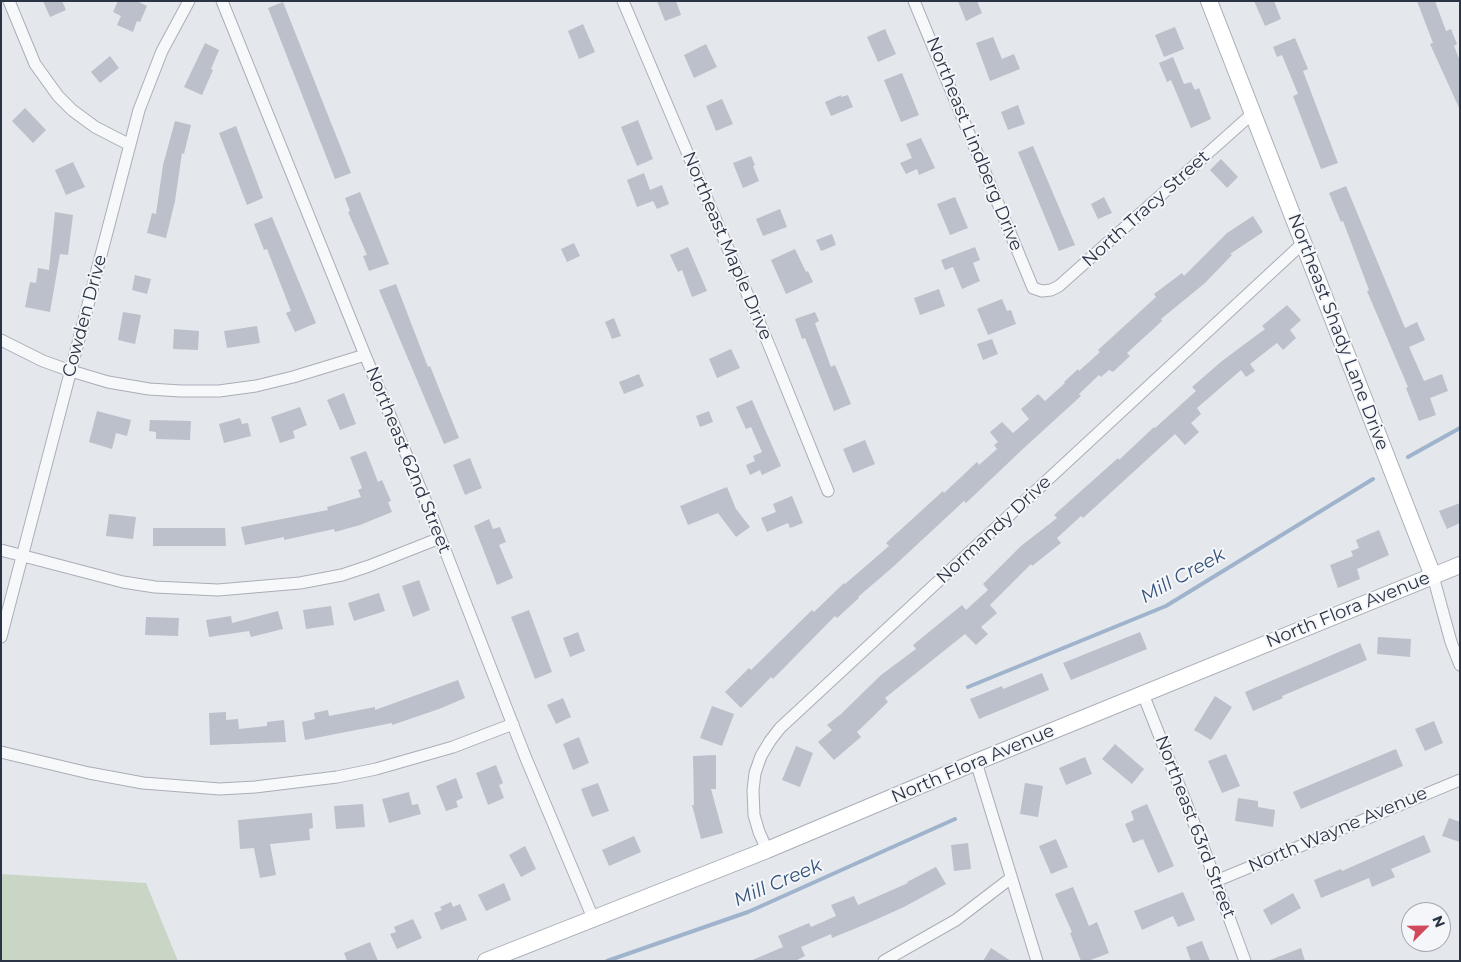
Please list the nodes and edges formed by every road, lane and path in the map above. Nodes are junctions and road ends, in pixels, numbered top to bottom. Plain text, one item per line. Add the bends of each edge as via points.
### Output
1 (8, 1) edge
2 (189, 1) edge
3 (222, 1) edge
4 (623, 1) edge
5 (914, 1) edge
6 (1209, 1) edge
7 (1253, 113) junction
8 (130, 145) junction
9 (1303, 243) junction
10 (1033, 288) joint
11 (1, 340) edge
12 (365, 355) junction
13 (71, 371) junction
14 (828, 491) dead end
15 (440, 538) junction
16 (1, 550) edge
17 (23, 555) junction
18 (1460, 565) edge
19 (1433, 576) junction
20 (1, 637) edge
21 (1460, 666) edge
22 (1143, 694) junction
23 (513, 724) junction
24 (1, 752) edge
25 (976, 762) junction
26 (1460, 780) edge
27 (767, 850) junction
28 (1011, 878) junction
29 (1216, 881) junction
30 (593, 918) junction
31 (486, 961) edge
32 (884, 961) edge
33 (1037, 961) edge
34 (1245, 961) edge

1 - 8 street via 35,64 58,96 95,127
2 - 8 street, Cowden Drive via 162,51 139,110
3 - 12 street, Northeast 62nd Street
4 - 14 street, Northeast Maple Drive
5 - 10 street, Northeast Lindberg Drive
6 - 7 street, Northeast Shady Lane Drive
7 - 9 street, Northeast Shady Lane Drive
7 - 10 street, North Tracy Street via 1059,286 1042,291
8 - 13 street, Cowden Drive
9 - 19 street, Northeast Shady Lane Drive
9 - 27 street, Normandy Drive via 780,728 761,756 753,790 754,816
11 - 13 street
12 - 13 street via 256,386 219,390 149,389
12 - 15 street, Northeast 62nd Street
13 - 17 street, Cowden Drive
15 - 17 street via 342,575 300,583 218,590 123,582
15 - 23 street, Northeast 62nd Street
16 - 17 street
17 - 20 street, Cowden Drive
18 - 19 street, North Flora Avenue
19 - 21 street, Northeast Shady Lane Drive
19 - 22 street, North Flora Avenue
22 - 25 street, North Flora Avenue
22 - 29 street, Northeast 63rd Street
23 - 24 street via 453,747 376,769 337,777 220,789 143,783 89,774
23 - 30 street, Northeast 62nd Street
25 - 27 street, North Flora Avenue
25 - 28 street
26 - 29 street, North Wayne Avenue
27 - 30 street, North Flora Avenue
28 - 32 street via 956,920
28 - 33 street
29 - 34 street, Northeast 63rd Street
30 - 31 street, North Flora Avenue

